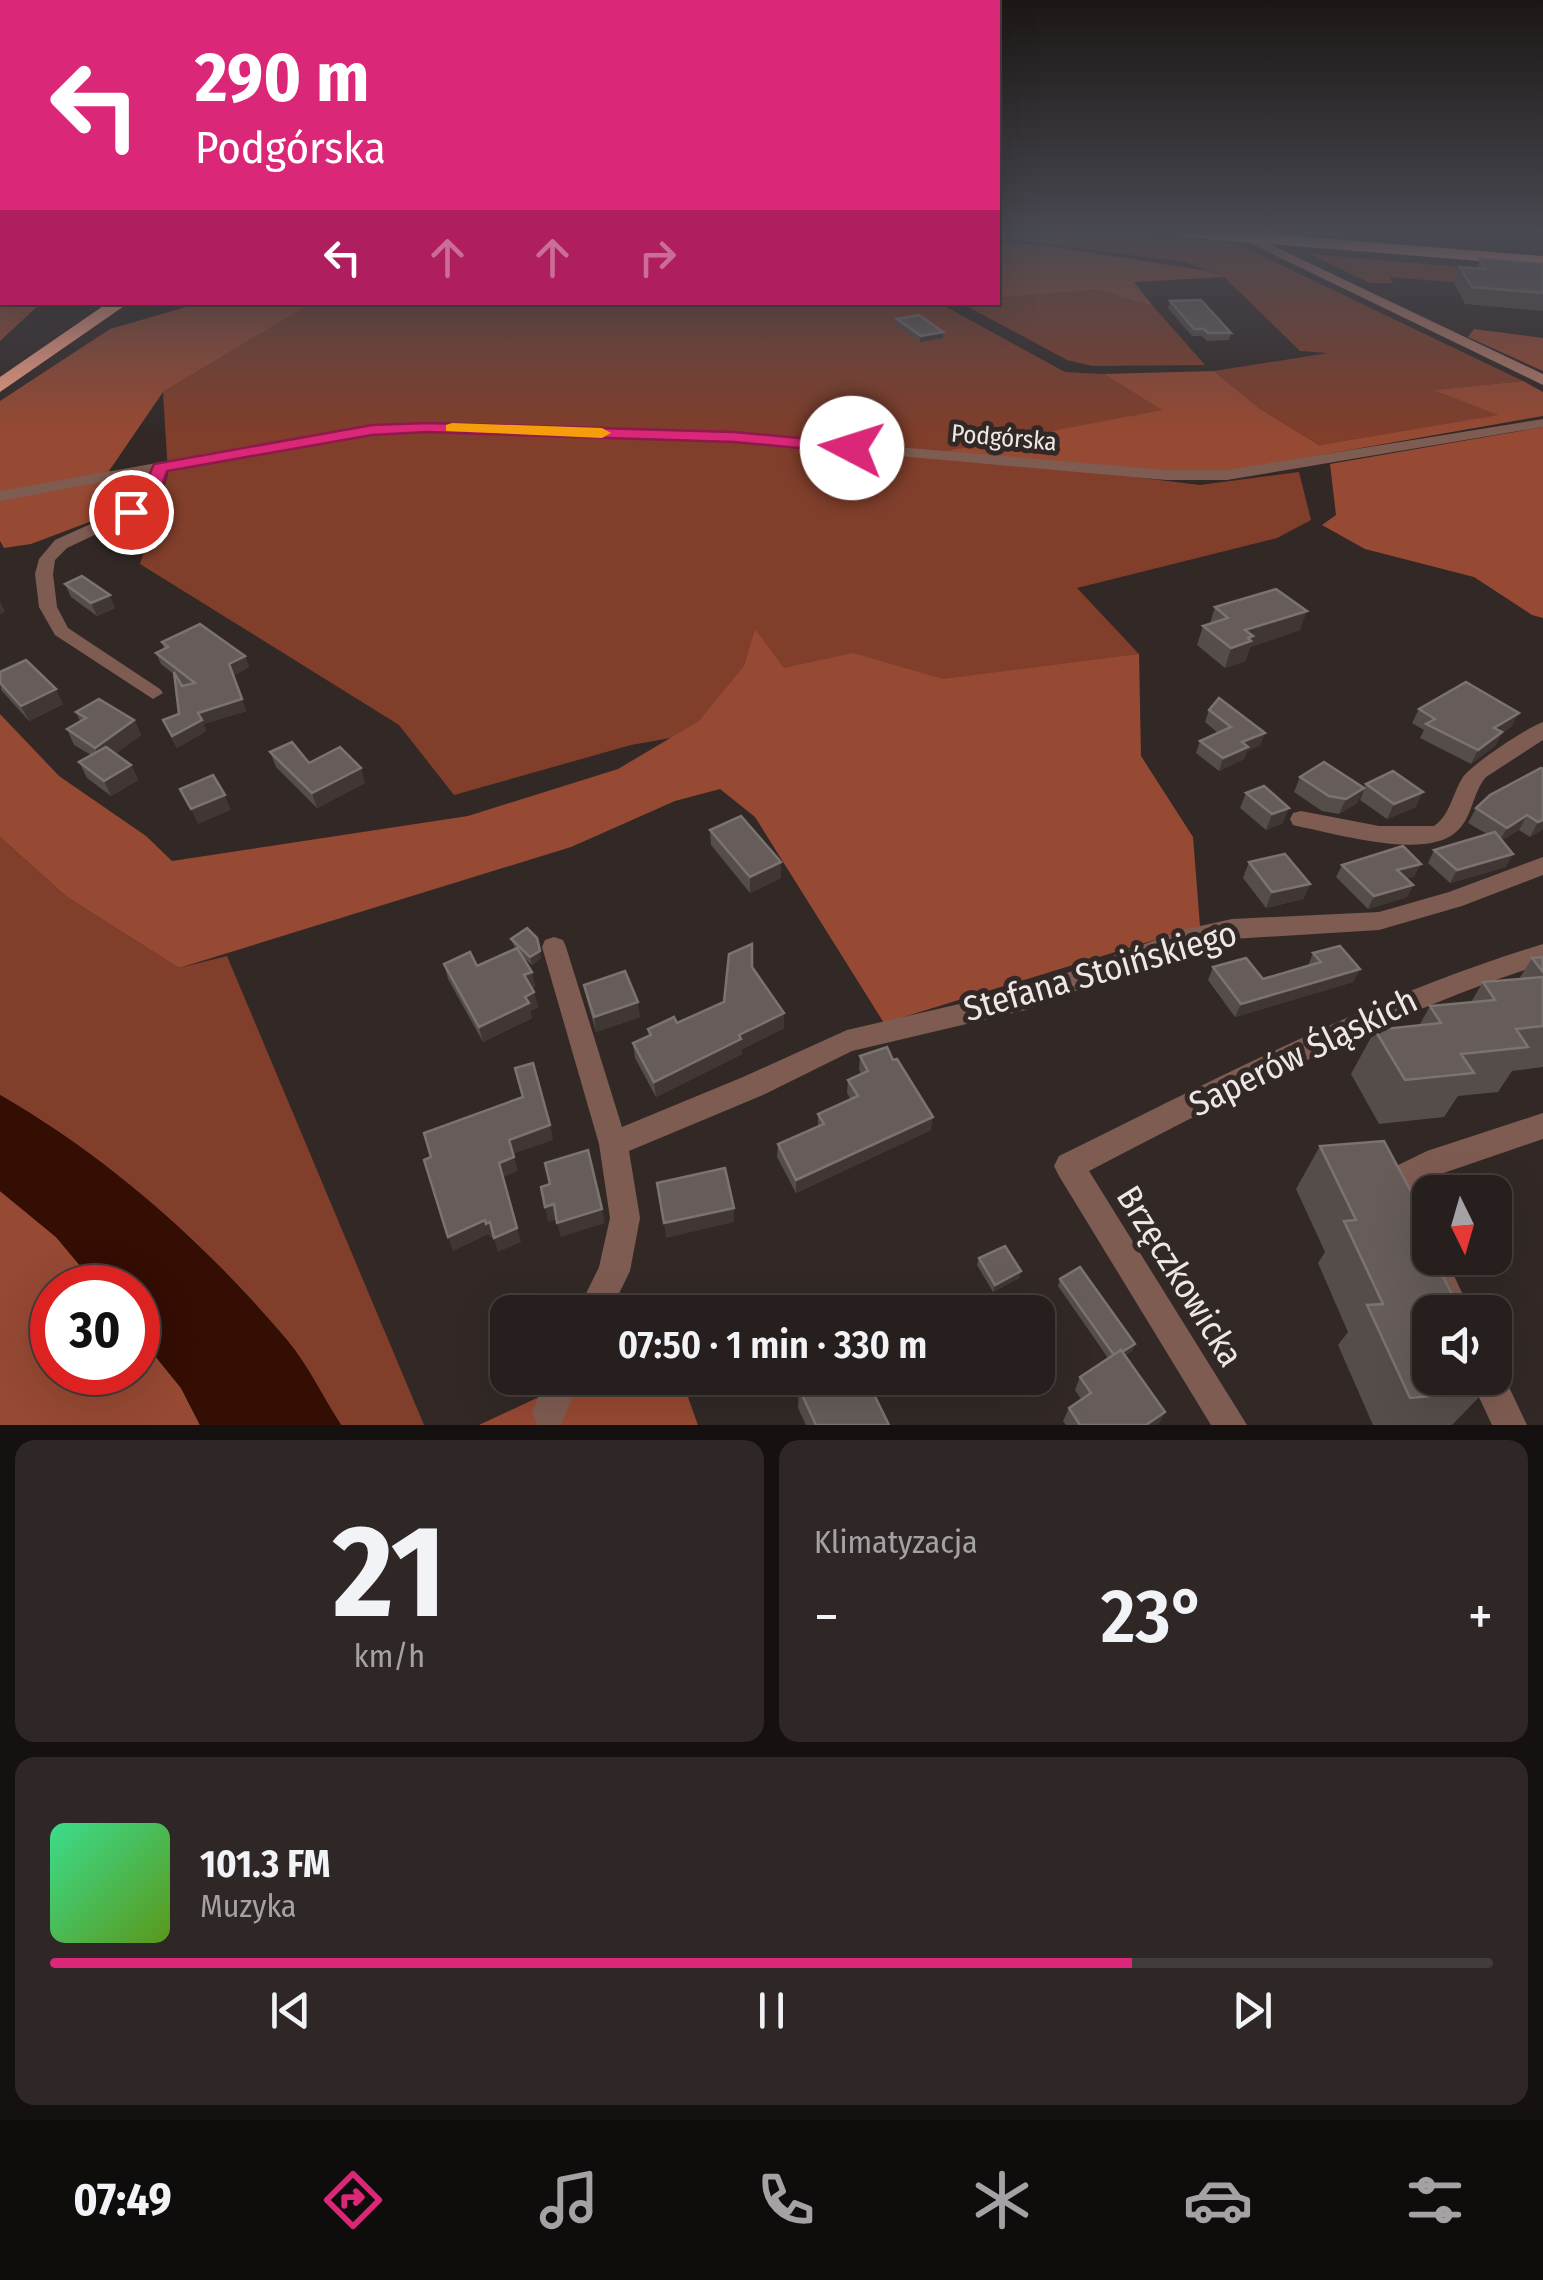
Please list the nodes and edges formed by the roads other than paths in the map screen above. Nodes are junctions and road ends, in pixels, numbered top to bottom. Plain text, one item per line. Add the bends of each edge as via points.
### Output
1 (1372, 298) edge
2 (1380, 298) edge
3 (89, 305) edge
4 (118, 305) edge
5 (134, 305) edge
6 (1419, 321) junction
7 (90, 326) junction
8 (0, 370) edge
9 (1543, 380) edge
10 (0, 386) edge
11 (1543, 423) edge
12 (160, 467) junction
13 (0, 496) edge
14 (153, 692) dead end
15 (1543, 728) edge
16 (1301, 819) dead end
17 (1543, 866) edge
18 (554, 947) dead end
19 (1543, 954) edge
20 (1543, 1126) edge
21 (613, 1144) junction
22 (1070, 1166) joint
23 (602, 1295) edge
24 (1447, 1295) edge
25 (556, 1395) edge
26 (1495, 1395) edge
27 (549, 1413) dead end
28 (1230, 1425) edge
29 (1510, 1425) edge

1 - 6 main road
2 - 6 main road
3 - 8 highway
4 - 7 highway
5 - 7 highway
6 - 9 main road
7 - 10 highway
11 - 12 street, Podgórska via 1227,474 1092,470 734,437 427,428 340,435
12 - 13 street, Podgórska
12 - 14 street via 141,507 60,544 44,574 48,607 61,631
15 - 16 street via 1478,773 1445,831 1378,834
17 - 21 street, Stefana Stoińskiego via 1379,920 1232,929 1182,940 1026,999 847,1041
18 - 21 street
19 - 22 street, Saperów Śląskich via 1400,1004
20 - 24 street via 1402,1178 1398,1194
21 - 23 street via 625,1218
22 - 28 street, Brzęczkowicka
25 - 27 street
26 - 29 street

